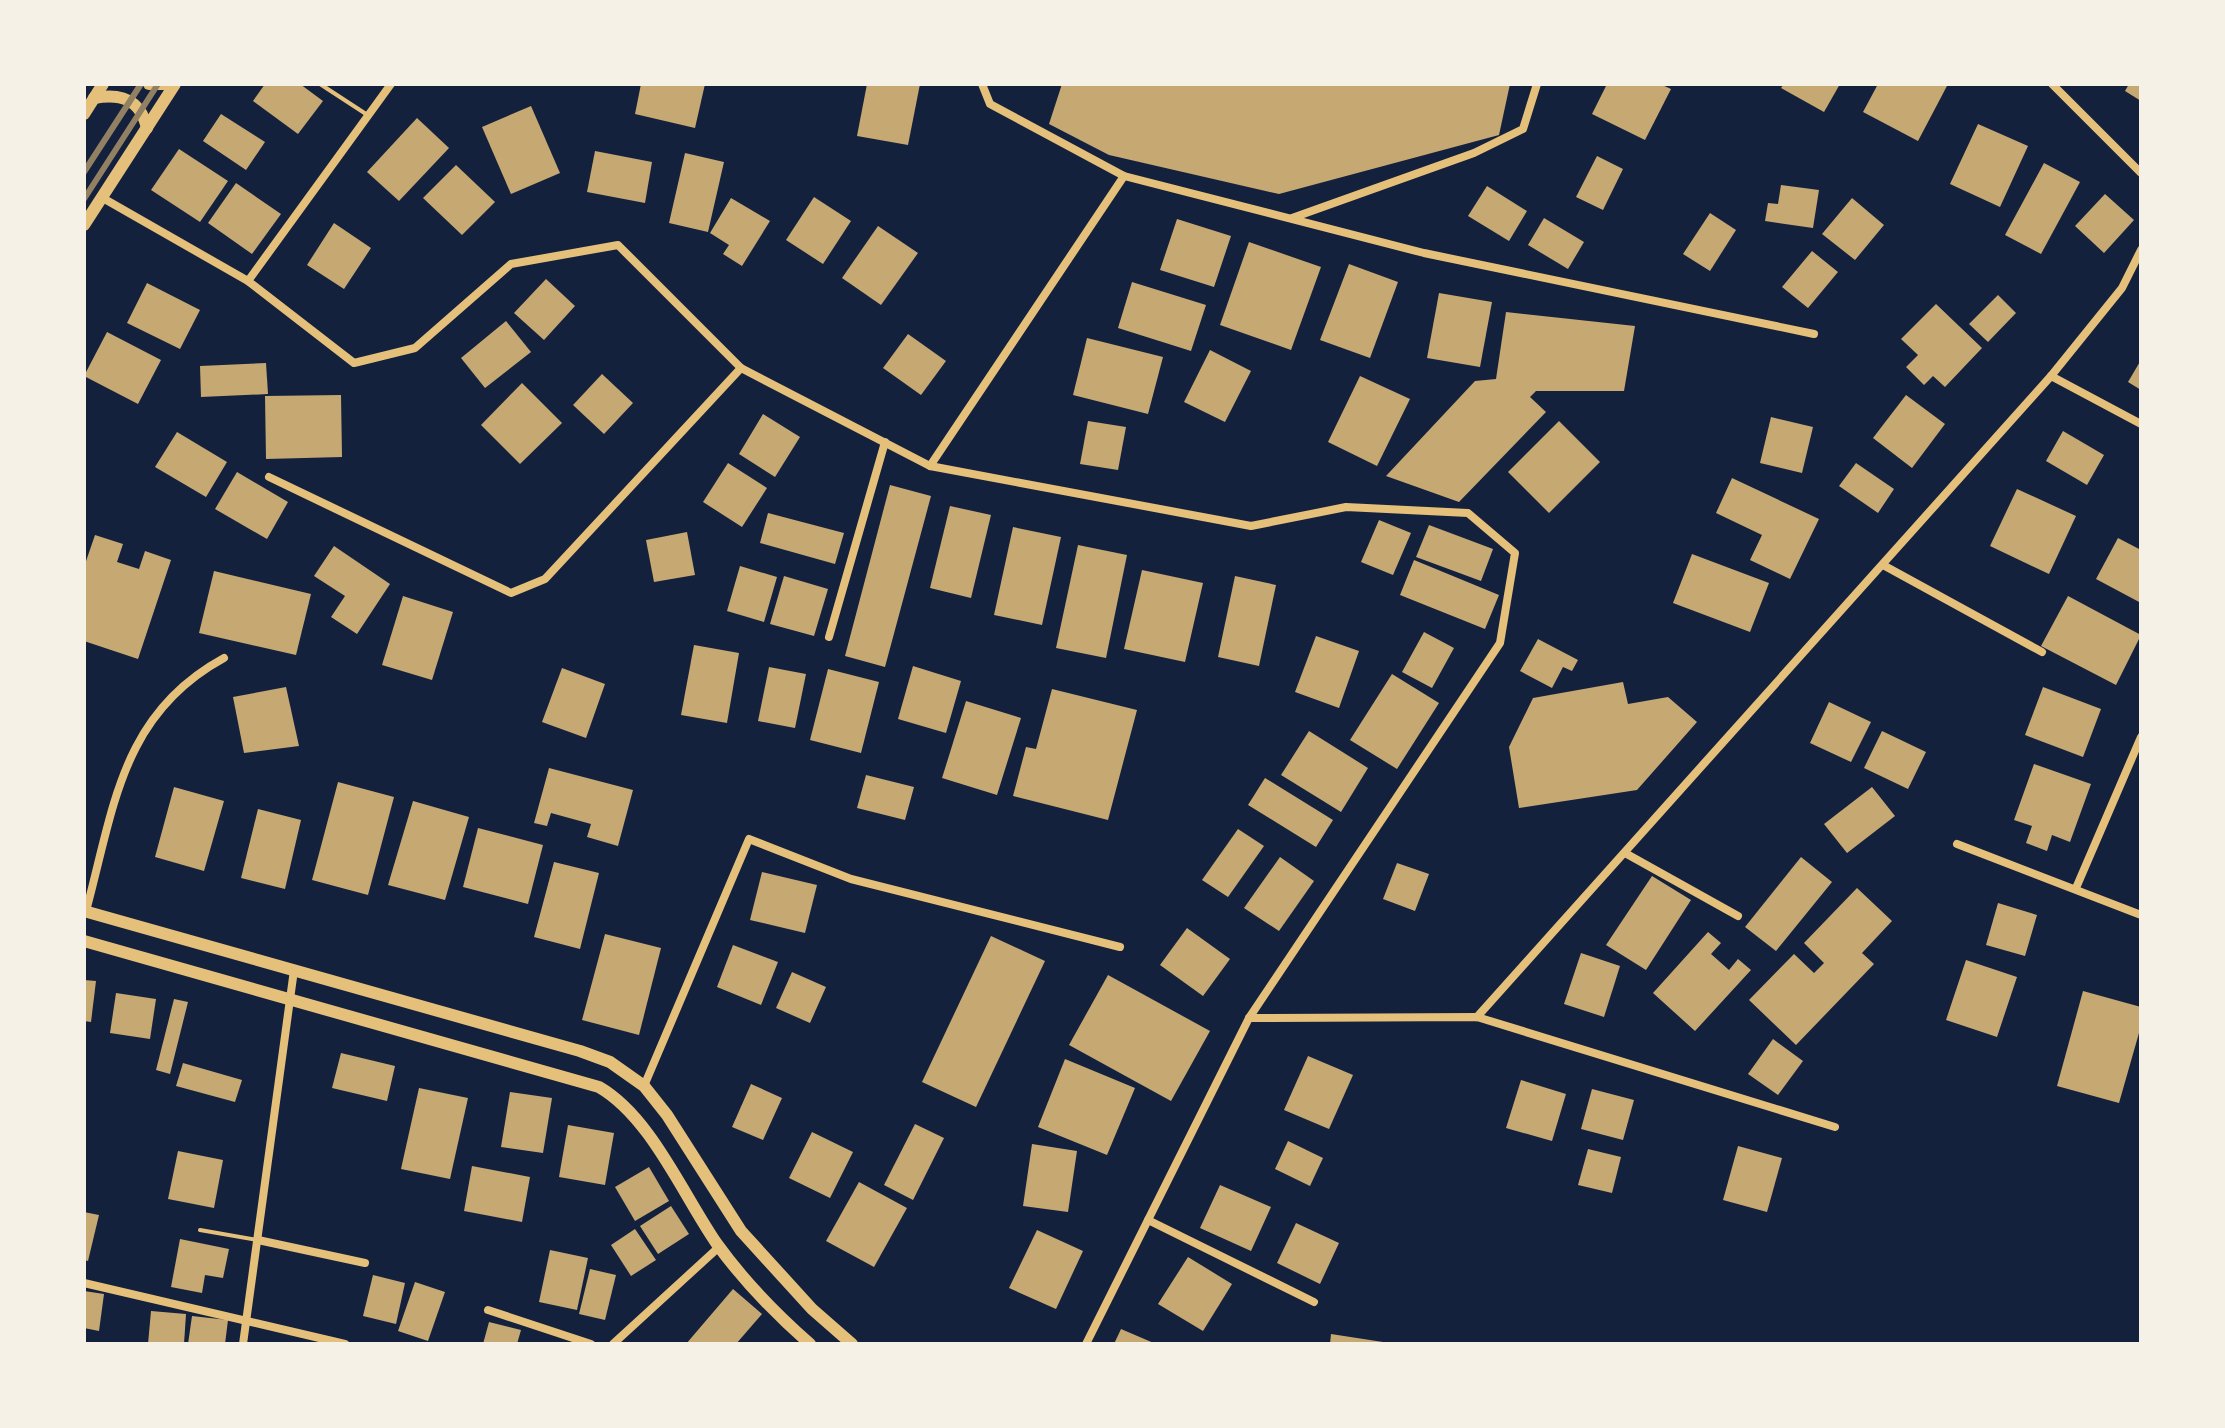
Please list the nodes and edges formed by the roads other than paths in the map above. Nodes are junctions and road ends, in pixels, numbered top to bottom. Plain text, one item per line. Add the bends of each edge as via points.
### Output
1 (103, 84) edge
2 (149, 84) edge
3 (164, 84) edge
4 (175, 84) edge
5 (320, 84) edge
6 (391, 84) edge
7 (982, 84) edge
8 (1537, 84) edge
9 (2052, 84) edge
10 (94, 98) junction
11 (84, 114) edge
12 (368, 116) junction
13 (147, 128) junction
14 (2141, 173) edge
15 (1124, 176) junction
16 (101, 197) junction
17 (1292, 218) junction
18 (84, 225) edge
19 (2141, 250) edge
20 (248, 281) junction
21 (1814, 334) dead end
22 (741, 368) junction
23 (2051, 376) junction
24 (2141, 424) edge
25 (885, 442) junction
26 (930, 466) junction
27 (269, 477) dead end
28 (1883, 565) junction
29 (829, 637) dead end
30 (2042, 652) dead end
31 (224, 658) dead end
32 (2141, 737) edge
33 (1957, 844) dead end
34 (1625, 853) junction
35 (2076, 888) junction
36 (85, 911) edge
37 (2141, 915) edge
38 (1738, 916) dead end
39 (84, 941) edge
40 (1120, 947) dead end
41 (294, 970) junction
42 (290, 998) junction
43 (1477, 1017) junction
44 (1249, 1018) junction
45 (644, 1086) junction
46 (1835, 1127) dead end
47 (1148, 1220) junction
48 (200, 1230) dead end
49 (258, 1240) junction
50 (719, 1247) junction
51 (365, 1263) dead end
52 (84, 1283) edge
53 (1314, 1302) dead end
54 (488, 1310) dead end
55 (248, 1321) junction
56 (243, 1344) edge
57 (345, 1344) edge
58 (591, 1344) edge
59 (613, 1344) edge
60 (810, 1344) edge
61 (852, 1344) edge
62 (1086, 1344) edge

1 - 10 main road
2 - 3 main road
4 - 13 main road
5 - 12 lane
6 - 12 street
7 - 15 street via 990,104
8 - 17 street via 1523,129 1474,153
9 - 14 street
10 - 11 main road
10 - 13 main road via 125,98 136,105
12 - 20 street
13 - 16 main road
15 - 17 street
15 - 26 street
16 - 18 main road
16 - 20 street
17 - 21 street via 1424,253
19 - 23 street via 2122,288
20 - 22 street via 354,363 415,348 511,264 618,245
22 - 25 street
22 - 27 street via 545,579 511,593
23 - 24 street
23 - 28 street
25 - 26 street
25 - 29 street
26 - 44 street via 1251,526 1346,507 1468,513 1515,553 1500,643
28 - 30 street
28 - 34 street
31 - 36 street via 174,692 137,740
32 - 35 street
33 - 35 street
34 - 38 street
34 - 43 street
35 - 37 street
36 - 41 main road
39 - 42 main road
40 - 45 street via 851,879 749,839
41 - 42 street
41 - 45 main road via 580,1051 610,1062
42 - 49 street
42 - 50 main road via 572,1078 614,1096 645,1131
43 - 44 street
43 - 46 street
44 - 47 street
45 - 61 main road via 741,1231 812,1309
47 - 53 street
47 - 62 street
48 - 49 lane
49 - 51 street
49 - 55 street
50 - 59 street
50 - 60 main road
52 - 55 street
54 - 58 street
55 - 56 street
55 - 57 street

